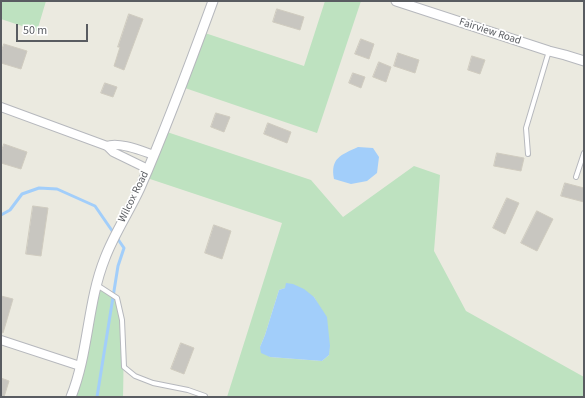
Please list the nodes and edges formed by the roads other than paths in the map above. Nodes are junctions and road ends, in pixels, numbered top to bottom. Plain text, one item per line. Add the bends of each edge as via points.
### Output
1 (213, 1) edge
2 (396, 1) edge
3 (549, 51) junction
4 (584, 61) edge
5 (1, 107) edge
6 (107, 146) junction
7 (584, 153) edge
8 (528, 154) dead end
9 (154, 155) junction
10 (148, 169) junction
11 (576, 177) dead end
12 (97, 284) junction
13 (1, 340) edge
14 (80, 366) junction
15 (71, 397) edge
16 (205, 397) edge

1 - 9 street, Wilcox Road
2 - 3 street, Fairview Road
3 - 4 street, Fairview Road
3 - 8 lane via 526,128
5 - 6 street
6 - 9 street via 126,146
6 - 10 street via 113,152
7 - 11 lane
9 - 10 street, Wilcox Road
10 - 12 street, Wilcox Road via 104,259
12 - 14 street, Wilcox Road
12 - 16 lane via 117,298 122,320 124,367 141,379 188,390
13 - 14 street
14 - 15 street, Wilcox Road

